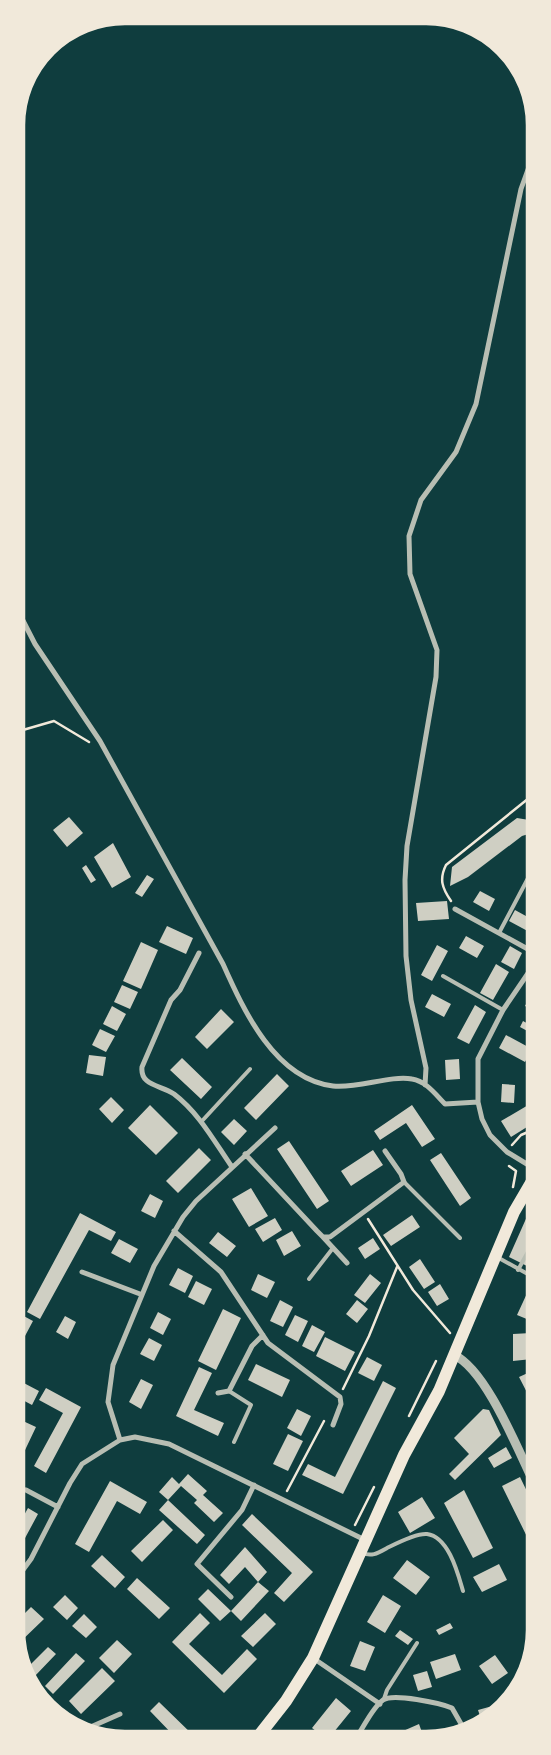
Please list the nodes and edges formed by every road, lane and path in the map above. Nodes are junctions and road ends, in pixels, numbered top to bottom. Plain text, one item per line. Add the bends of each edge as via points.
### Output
1 (527, 172) edge
2 (24, 623) edge
3 (24, 730) edge
4 (106, 751) junction
5 (527, 800) edge
6 (527, 880) edge
7 (455, 909) joint
8 (499, 933) junction
9 (527, 949) edge
10 (199, 953) dead end
11 (527, 975) edge
12 (442, 976) dead end
13 (503, 1010) junction
14 (250, 1069) dead end
15 (425, 1085) junction
16 (478, 1102) junction
17 (202, 1121) junction
18 (275, 1128) dead end
19 (527, 1132) edge
20 (385, 1151) dead end
21 (506, 1152) junction
22 (246, 1154) junction
23 (527, 1164) edge
24 (232, 1167) junction
25 (404, 1182) junction
26 (527, 1190) edge
27 (365, 1213) junction
28 (174, 1231) junction
29 (323, 1237) junction
30 (460, 1238) dead end
31 (333, 1248) junction
32 (527, 1254) edge
33 (495, 1256) junction
34 (347, 1263) dead end
35 (397, 1267) junction
36 (518, 1270) junction
37 (82, 1272) dead end
38 (527, 1274) edge
39 (309, 1280) dead end
40 (140, 1294) junction
41 (450, 1333) dead end
42 (263, 1335) junction
43 (454, 1355) junction
44 (228, 1391) junction
45 (218, 1393) dead end
46 (340, 1397) junction
47 (336, 1417) junction
48 (333, 1425) dead end
49 (120, 1440) junction
50 (234, 1442) dead end
51 (527, 1469) edge
52 (377, 1481) dead end
53 (254, 1485) junction
54 (24, 1490) edge
55 (283, 1499) junction
56 (58, 1507) junction
57 (351, 1534) junction
58 (362, 1546) junction
59 (24, 1568) edge
60 (463, 1591) dead end
61 (231, 1597) dead end
62 (417, 1642) dead end
63 (313, 1658) junction
64 (382, 1701) junction
65 (120, 1714) dead end
66 (462, 1725) edge
67 (93, 1726) edge
68 (262, 1731) edge
69 (361, 1731) edge

1 - 15 street via 476,404 456,452 420,500 409,536 410,574 437,650 435,687 407,846 405,880 406,956 411,1000 426,1068
2 - 4 street
3 - 4 path via 54,721
4 - 15 street via 238,998 280,1058 316,1083 334,1086 412,1079
5 - 7 path via 446,865 441,875 443,890
6 - 8 lane
7 - 8 street
8 - 9 street
10 - 17 street via 180,990 171,1000 141,1075 145,1081 173,1094
11 - 13 street
12 - 13 lane
13 - 16 street via 478,1059
14 - 17 lane
15 - 16 street via 445,1104
16 - 21 street via 486,1127
17 - 24 street
18 - 22 street
19 - 21 path
20 - 25 street
21 - 23 street
22 - 24 street
22 - 29 street
24 - 28 street via 196,1201
25 - 27 street
25 - 30 lane
26 - 33 main road
27 - 29 street via 337,1234
27 - 35 path
28 - 40 street
28 - 42 street via 221,1272
29 - 31 street
31 - 34 street
31 - 39 lane
32 - 36 lane
33 - 36 lane
33 - 43 main road
35 - 41 path
35 - 46 path
36 - 38 lane
37 - 40 street
40 - 49 street via 113,1365 109,1385 108,1402
42 - 44 street via 252,1346
42 - 46 street via 268,1343
43 - 51 street via 475,1371 486,1386
43 - 58 main road
44 - 45 street
44 - 50 lane via 251,1405
46 - 47 street via 342,1404
47 - 48 street
47 - 55 path via 323,1421
49 - 53 street via 135,1438 169,1444
49 - 56 street via 82,1464
52 - 57 path
53 - 55 street
53 - 61 street via 242,1510 197,1564
54 - 56 street
55 - 57 street
56 - 59 street
57 - 58 street
58 - 60 lane via 368,1555 374,1555 399,1542 425,1534 433,1536 444,1545
58 - 63 main road
62 - 64 lane
63 - 64 street
63 - 68 main road
64 - 66 street via 391,1697 441,1704 452,1708
64 - 69 street
65 - 67 street

